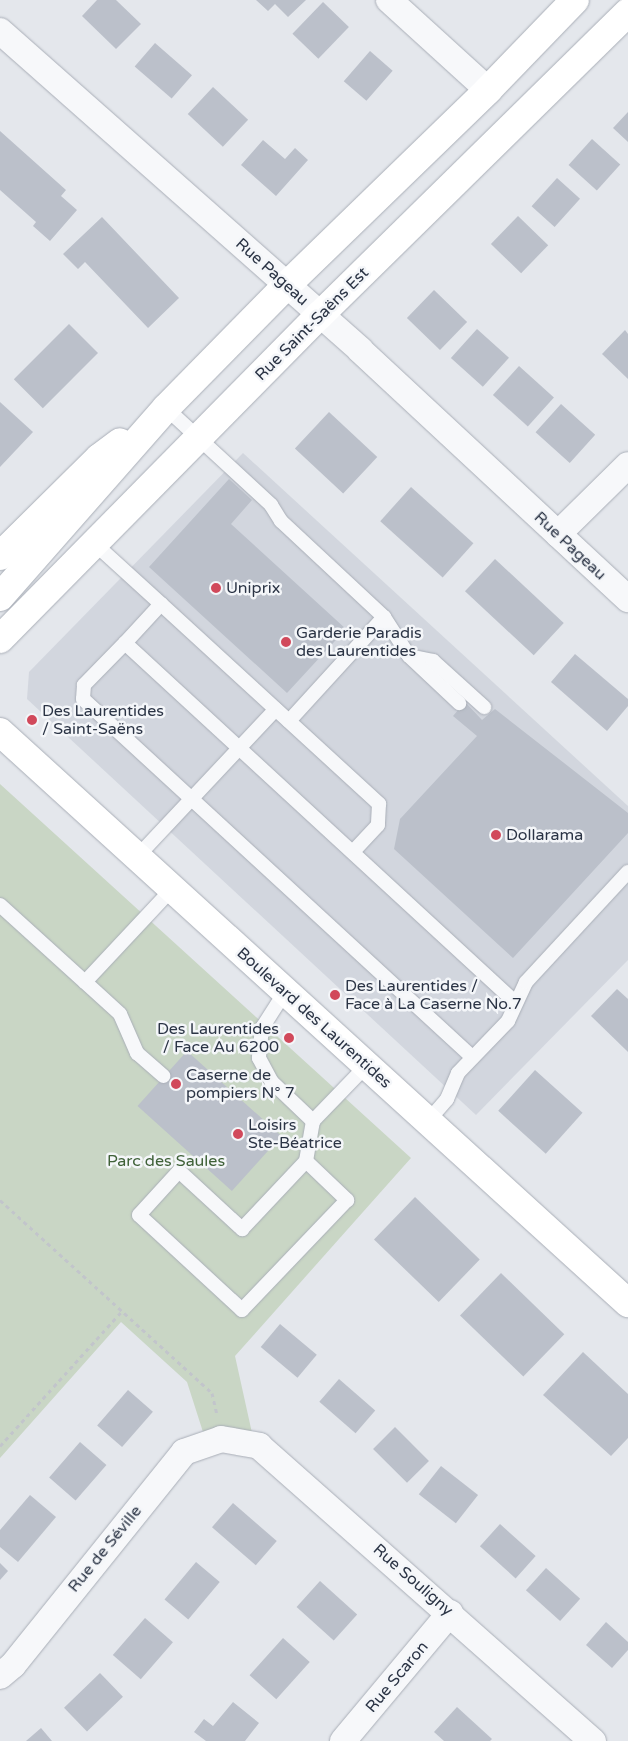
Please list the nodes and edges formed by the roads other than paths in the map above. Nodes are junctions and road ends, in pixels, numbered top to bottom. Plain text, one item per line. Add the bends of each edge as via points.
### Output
1 (389, 0) edge
2 (575, 0) edge
3 (628, 12) edge
4 (0, 31) edge
5 (488, 90) junction
6 (287, 285) junction
7 (320, 315) junction
8 (166, 408) junction
9 (198, 438) junction
10 (628, 465) edge
11 (558, 534) junction
12 (94, 543) junction
13 (0, 556) edge
14 (0, 597) edge
15 (628, 599) edge
16 (161, 604) junction
17 (384, 617) junction
18 (0, 639) edge
19 (125, 643) junction
20 (409, 656) junction
21 (459, 703) dead end
22 (484, 707) dead end
23 (276, 709) junction
24 (289, 721) junction
25 (0, 732) edge
26 (239, 748) junction
27 (192, 799) junction
28 (352, 852) junction
29 (136, 858) junction
30 (628, 872) edge
31 (171, 890) junction
32 (0, 905) edge
33 (86, 982) junction
34 (285, 992) junction
35 (516, 1003) junction
36 (472, 1057) junction
37 (366, 1065) junction
38 (163, 1076) dead end
39 (428, 1120) junction
40 (313, 1121) junction
41 (306, 1161) junction
42 (628, 1303) edge
43 (222, 1439) joint
44 (450, 1613) junction
45 (0, 1676) edge
46 (343, 1741) edge
47 (593, 1741) edge

1 - 5 street
2 - 5 main road
3 - 7 main road, Rue Saint-Saëns Est
4 - 6 street, Rue Pageau
5 - 6 main road
6 - 7 street, Rue Pageau
6 - 8 main road
7 - 9 main road, Rue Saint-Saëns Est
7 - 11 street, Rue Pageau
8 - 9 lane
8 - 13 main road via 99,458
8 - 14 main road
9 - 12 main road, Rue Saint-Saëns Est
9 - 17 lane
10 - 11 street
11 - 15 street, Rue Pageau
12 - 16 lane
12 - 18 main road, Rue Saint-Saëns Est
16 - 19 lane
16 - 23 lane
17 - 20 lane
17 - 24 lane
19 - 26 lane
19 - 27 lane via 84,685 83,699
20 - 21 lane
20 - 22 lane via 433,661
23 - 24 lane
23 - 26 lane
24 - 28 lane via 379,804 378,825
25 - 29 main road, Boulevard des Laurentides
26 - 27 lane
26 - 28 lane
27 - 29 lane
27 - 36 lane
28 - 35 lane
29 - 31 main road, Boulevard des Laurentides
30 - 35 lane via 526,982
31 - 33 lane
31 - 34 main road, Boulevard des Laurentides
32 - 33 lane
33 - 38 lane via 120,1014 137,1053
34 - 37 main road, Boulevard des Laurentides
34 - 40 lane via 262,1028 259,1058 272,1082
35 - 36 lane via 508,1021
36 - 39 lane via 458,1073 447,1099
37 - 39 main road, Boulevard des Laurentides
37 - 40 lane
39 - 42 main road, Boulevard des Laurentides
40 - 41 lane
41 - 41 lane via 242,1229 179,1171 139,1215 242,1310 347,1200
43 - 44 street, Rue Souligny via 259,1446
43 - 45 street, Rue de Séville via 184,1452 13,1665
44 - 46 street, Rue Scaron
44 - 47 street, Rue Souligny

